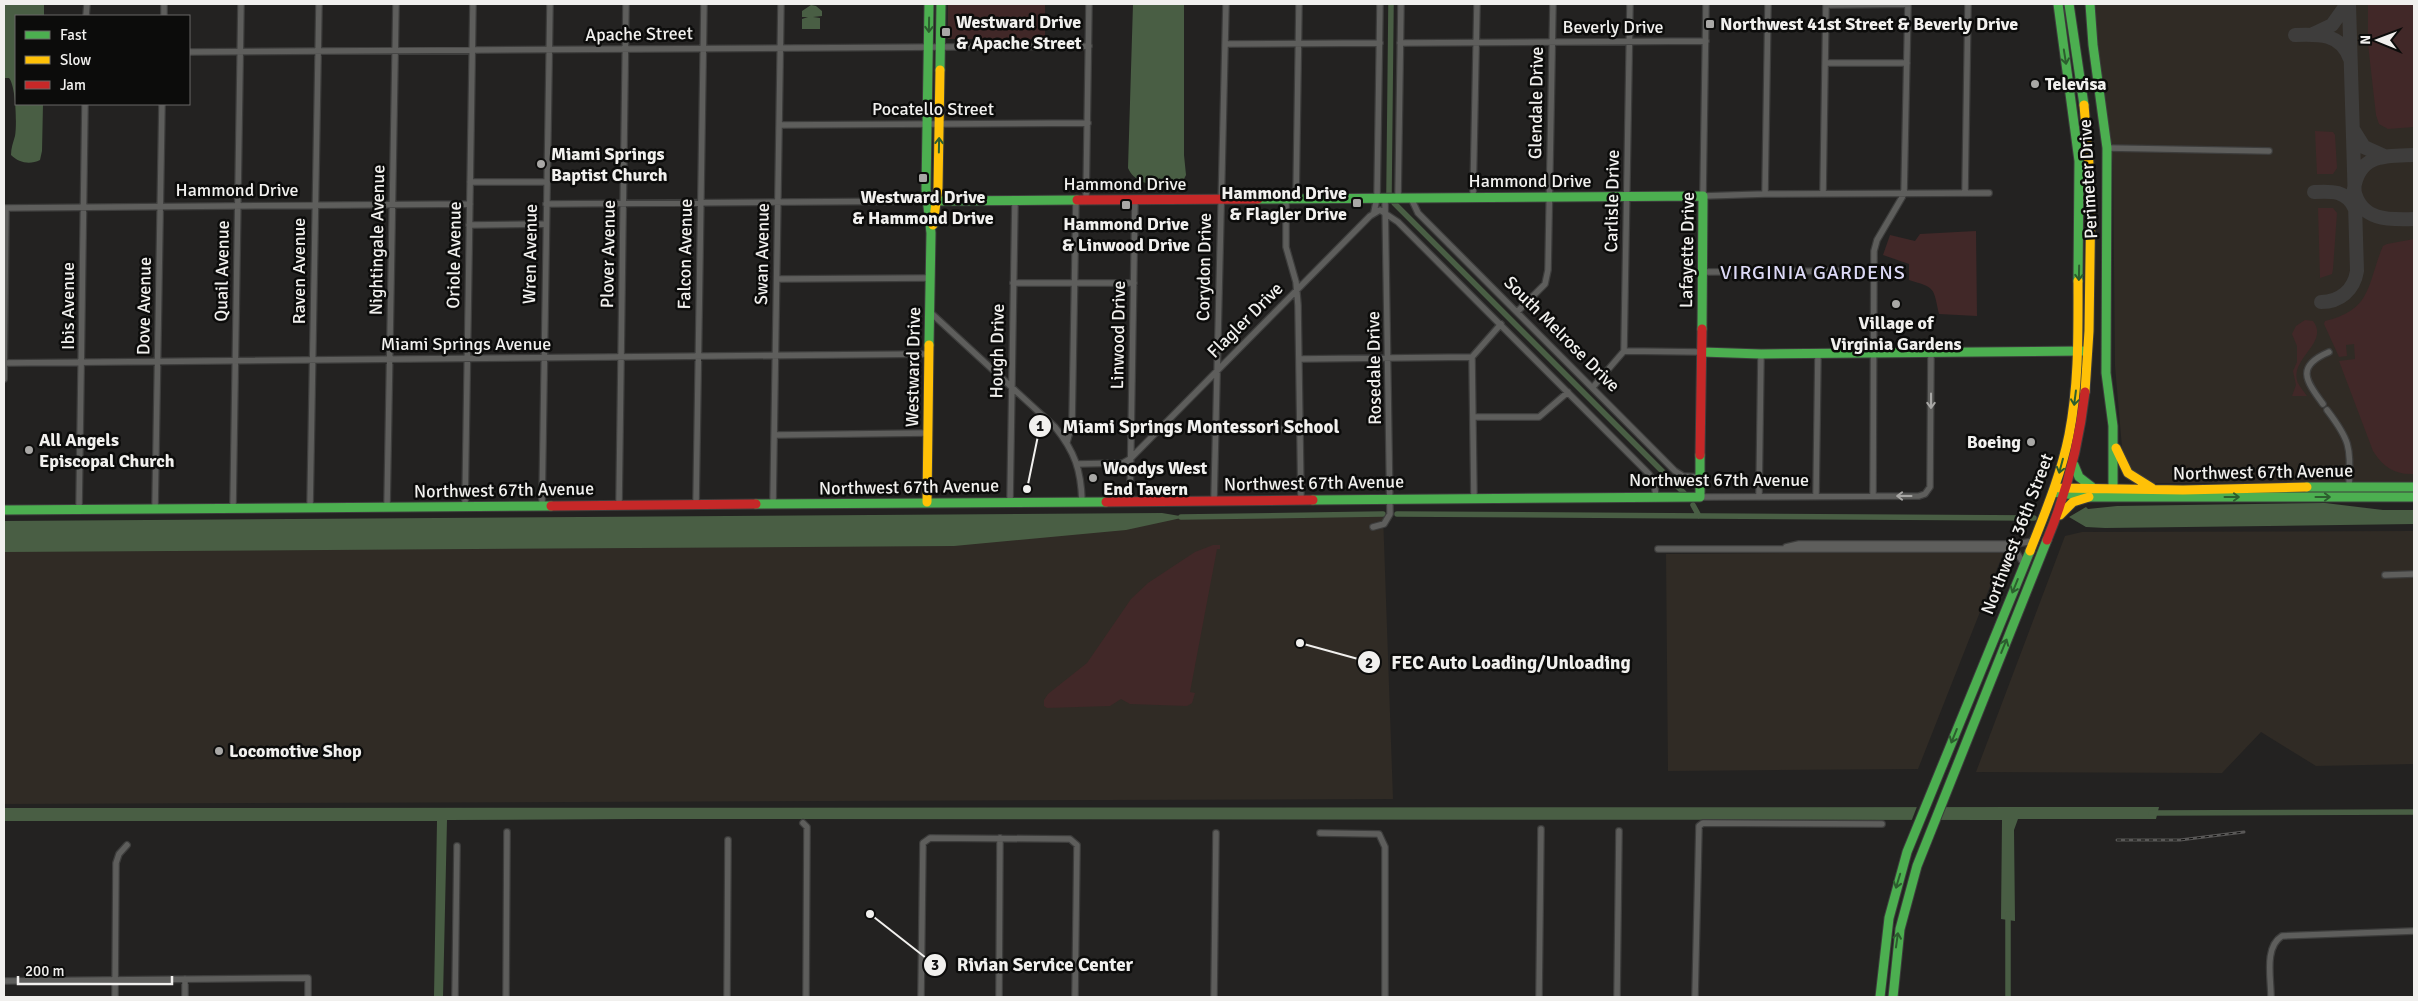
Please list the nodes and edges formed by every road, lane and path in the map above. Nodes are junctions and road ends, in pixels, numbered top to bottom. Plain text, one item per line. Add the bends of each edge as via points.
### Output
1 (241, 4) edge
2 (318, 4) edge
3 (396, 4) edge
4 (473, 4) edge
5 (550, 4) edge
6 (626, 4) edge
7 (704, 4) edge
8 (781, 4) edge
9 (929, 4) edge
10 (941, 4) edge
11 (1089, 4) edge
12 (1226, 4) edge
13 (1299, 4) edge
14 (1380, 4) edge
15 (1401, 4) edge
16 (1477, 4) edge
17 (1553, 4) edge
18 (1630, 4) edge
19 (1706, 4) edge
20 (1768, 4) edge
21 (1826, 4) edge
22 (1908, 4) edge
23 (1968, 4) edge
24 (2090, 4) edge
25 (2058, 6) edge
26 (2069, 6) edge
27 (1630, 41) junction
28 (1476, 42) junction
29 (1552, 42) junction
30 (1706, 42) junction
31 (1380, 43) junction
32 (1400, 43) junction
33 (1225, 44) junction
34 (1299, 44) junction
35 (929, 46) junction
36 (940, 46) junction
37 (1089, 46) junction
38 (703, 48) junction
39 (780, 49) junction
40 (472, 50) junction
41 (549, 50) junction
42 (625, 50) junction
43 (241, 51) junction
44 (318, 51) junction
45 (190, 52) edge
46 (396, 52) junction
47 (1825, 63) junction
48 (1907, 63) junction
49 (85, 105) edge
50 (162, 105) edge
51 (1088, 122) junction
52 (928, 124) junction
53 (939, 124) junction
54 (779, 125) junction
55 (2107, 148) junction
56 (2269, 152) dead end
57 (470, 182) junction
58 (547, 182) junction
59 (2080, 189) junction
60 (2091, 189) junction
61 (1965, 193) junction
62 (1989, 193) dead end
63 (1765, 194) junction
64 (1823, 194) junction
65 (1904, 194) junction
66 (1627, 196) junction
67 (1703, 196) junction
68 (1473, 197) junction
69 (1549, 197) junction
70 (1286, 198) junction
71 (1296, 198) junction
72 (1381, 198) junction
73 (1398, 198) junction
74 (1411, 198) junction
75 (1220, 199) junction
76 (1076, 200) junction
77 (1086, 200) junction
78 (1135, 200) junction
79 (927, 201) junction
80 (937, 201) junction
81 (1015, 201) junction
82 (777, 202) junction
83 (701, 203) junction
84 (470, 204) junction
85 (546, 204) junction
86 (624, 204) junction
87 (392, 205) junction
88 (315, 206) junction
89 (83, 207) junction
90 (160, 207) junction
91 (238, 207) junction
92 (5, 208) edge
93 (1374, 212) junction
94 (1385, 212) junction
95 (1398, 222) junction
96 (546, 224) junction
97 (469, 225) junction
98 (1386, 227) junction
99 (931, 233) junction
100 (1874, 270) junction
101 (1702, 272) junction
102 (930, 278) junction
103 (777, 279) junction
104 (1013, 283) junction
105 (1074, 283) junction
106 (1134, 283) junction
107 (1296, 291) junction
108 (1518, 311) junction
109 (930, 312) junction
110 (1501, 324) junction
111 (1624, 351) junction
112 (2078, 351) junction
113 (2089, 351) junction
114 (1702, 352) junction
115 (1931, 352) junction
116 (2330, 352) dead end
117 (1874, 353) junction
118 (929, 354) junction
119 (1761, 354) junction
120 (1818, 354) junction
121 (698, 357) junction
122 (775, 357) junction
123 (1472, 357) junction
124 (543, 358) junction
125 (621, 358) junction
126 (468, 359) junction
127 (1299, 359) junction
128 (1389, 359) junction
129 (313, 360) junction
130 (390, 360) junction
131 (158, 361) junction
132 (235, 361) junction
133 (83, 362) junction
134 (4, 363) edge
135 (1217, 369) junction
136 (4, 380) edge
137 (1593, 387) junction
138 (1013, 388) junction
139 (1568, 392) junction
140 (2323, 404) dead end
141 (2327, 410) dead end
142 (1473, 417) junction
143 (1300, 429) junction
144 (1216, 430) junction
145 (928, 433) junction
146 (775, 434) junction
147 (2114, 438) junction
148 (1067, 442) junction
149 (1130, 459) junction
150 (1077, 464) junction
151 (2074, 465) junction
152 (1700, 477) junction
153 (2349, 486) junction
154 (2092, 487) junction
155 (2414, 487) edge
156 (2054, 490) junction
157 (2066, 490) junction
158 (2155, 490) junction
159 (2113, 492) junction
160 (1759, 496) junction
161 (1816, 496) junction
162 (1874, 496) junction
163 (2349, 496) junction
164 (1656, 497) junction
165 (1700, 497) junction
166 (2089, 497) junction
167 (2414, 497) edge
168 (1390, 498) junction
169 (1301, 499) junction
170 (1474, 499) junction
171 (1214, 500) junction
172 (1082, 501) junction
173 (1130, 501) junction
174 (927, 502) junction
175 (1010, 502) junction
176 (619, 505) junction
177 (696, 505) junction
178 (773, 505) junction
179 (465, 506) junction
180 (542, 506) junction
181 (387, 507) junction
182 (155, 508) junction
183 (233, 508) junction
184 (310, 508) junction
185 (79, 509) junction
186 (4, 510) edge
187 (2056, 518) junction
188 (1373, 527) dead end
189 (2034, 541) junction
190 (1782, 548) junction
191 (1658, 549) dead end
192 (2024, 564) junction
193 (2414, 574) edge
194 (2385, 575) dead end
195 (803, 823) dead end
196 (1882, 824) dead end
197 (1541, 829) dead end
198 (1619, 830) dead end
199 (507, 832) dead end
200 (1216, 833) dead end
201 (1320, 833) dead end
202 (1000, 838) junction
203 (728, 840) dead end
204 (127, 845) dead end
205 (458, 846) dead end
206 (2414, 932) edge
207 (186, 979) junction
208 (116, 980) junction
209 (4, 981) edge
210 (115, 997) edge
211 (185, 997) edge
212 (308, 997) edge
213 (455, 997) edge
214 (506, 997) edge
215 (727, 997) edge
216 (806, 997) edge
217 (921, 997) edge
218 (999, 997) edge
219 (1075, 997) edge
220 (1214, 997) edge
221 (1385, 997) edge
222 (1539, 997) edge
223 (1617, 997) edge
224 (1695, 997) edge
225 (1880, 997) edge
226 (1893, 997) edge
227 (2271, 997) edge

1 - 43 street, Quail Avenue
2 - 44 street, Raven Avenue
3 - 46 street, Nightingale Avenue
4 - 40 street, Oriole Avenue
5 - 41 street, Wren Avenue
6 - 42 street, Plover Avenue
7 - 38 street, Falcon Avenue
8 - 39 street, Swan Avenue
9 -> 35 street, Westward Drive
10 - 36 street, Westward Drive
11 - 37 street
12 - 33 street, Corydon Drive
13 - 34 street
14 - 31 street
15 - 32 street
16 - 28 street
17 - 29 street, Glendale Drive
18 - 27 street, Carlisle Drive
19 - 30 street, Lafayette Drive
20 - 63 street
21 - 22 street
21 - 47 street
22 - 48 street
23 - 61 street
24 - 55 street, Perimeter Drive
25 - 26 street
25 -> 59 street, Northwest 36th Street via 2076,126
26 - 60 street, Northwest 36th Street via 2088,132
27 - 29 street, Beverly Drive
27 - 30 street, Beverly Drive
27 - 66 street, Carlisle Drive
28 - 29 street, Beverly Drive
28 - 32 street, Beverly Drive
28 - 68 street
29 - 69 street, Glendale Drive
30 - 67 street, Lafayette Drive
31 - 34 street
31 - 72 street
32 - 73 street
33 - 34 street
33 - 75 street, Corydon Drive
34 - 71 street
35 - 36 street, Apache Street
35 - 39 street, Apache Street
35 - 52 street, Westward Drive
36 - 37 street, Apache Street
36 - 53 street, Westward Drive
37 - 51 street
38 - 39 street, Apache Street
38 - 42 street, Apache Street
38 - 83 street, Falcon Avenue
39 - 54 street, Swan Avenue
40 - 41 street, Apache Street
40 - 46 street, Apache Street
40 - 57 street, Oriole Avenue
41 - 42 street, Apache Street
41 - 58 street, Wren Avenue
42 - 86 street, Plover Avenue
43 - 44 street, Apache Street
43 - 45 street, Apache Street
43 - 91 street, Quail Avenue
44 - 46 street, Apache Street
44 - 88 street, Raven Avenue
46 - 87 street, Nightingale Avenue
47 - 48 street
47 - 64 street
48 - 65 street
49 - 89 street, Ibis Avenue
50 - 90 street, Dove Avenue
51 - 53 street, Pocatello Street
51 - 77 street
52 - 53 street, Pocatello Street
52 - 54 street, Pocatello Street
52 - 79 street, Westward Drive
80 -> 53 street, Westward Drive
54 - 82 street, Swan Avenue
55 - 56 street
55 - 147 street, Perimeter Drive via 2106,353
57 - 58 street
57 - 84 street, Oriole Avenue
58 - 85 street, Wren Avenue
59 - 60 street
59 -> 112 street, Northwest 36th Street
60 - 113 street, Northwest 36th Street
61 - 62 street
61 - 65 street
63 - 64 street
63 - 67 street
64 - 65 street
65 - 100 street via 1875,245
66 - 67 street, Hammond Drive
66 - 69 street, Hammond Drive
66 - 111 street, Carlisle Drive
67 - 101 street, Lafayette Drive
68 - 69 street, Hammond Drive
68 - 74 street, Hammond Drive
69 - 108 street, Glendale Drive via 1547,278
70 - 71 street, Hammond Drive
70 - 75 street, Hammond Drive
70 - 107 street via 1286,247
71 - 72 street, Hammond Drive
72 - 73 street, Hammond Drive
72 - 93 street
72 - 94 street, Rosedale Drive
73 - 74 street, Hammond Drive
74 - 108 street, South Melrose Drive via 1418,212
75 - 78 street, Hammond Drive
75 - 135 street, Corydon Drive
76 - 77 street, Hammond Drive
76 - 81 street, Hammond Drive
76 - 105 street
77 - 78 street, Hammond Drive
78 - 106 street, Linwood Drive
79 - 80 street, Hammond Drive
79 - 82 street, Hammond Drive
79 - 99 street, Westward Drive
80 - 81 street, Hammond Drive
80 - 99 street, Westward Drive
81 - 104 street, Hough Drive
82 - 83 street, Hammond Drive
82 - 103 street, Swan Avenue
83 - 86 street, Hammond Drive
83 - 121 street, Falcon Avenue
84 - 87 street, Hammond Drive
84 - 97 street, Oriole Avenue
85 - 86 street, Hammond Drive
85 - 96 street, Wren Avenue
86 - 125 street, Plover Avenue
87 - 88 street, Hammond Drive
87 - 130 street, Nightingale Avenue
88 - 91 street, Hammond Drive
88 - 129 street, Raven Avenue
89 - 90 street, Hammond Drive
89 - 92 street, Hammond Drive
89 - 133 street, Ibis Avenue
90 - 91 street, Hammond Drive
90 - 131 street, Dove Avenue
91 - 132 street, Quail Avenue
92 - 134 street
93 - 94 street
93 - 107 street, Flagler Drive
94 - 95 street
94 - 98 street, Rosedale Drive
95 - 98 street via 1390,222
95 - 110 street
96 - 97 street
96 - 124 street, Wren Avenue
97 - 126 street, Oriole Avenue
98 - 128 street, Rosedale Drive
99 - 102 street, Westward Drive
100 - 101 street
100 - 117 street
101 - 114 street, Lafayette Drive
102 - 103 street
102 - 109 street, Westward Drive
103 - 122 street, Swan Avenue
104 - 105 street
104 - 138 street, Hough Drive
105 - 106 street
105 - 148 street via 1072,424
106 - 149 street, Linwood Drive
107 - 127 street
107 - 135 street, Flagler Drive
108 - 137 street, South Melrose Drive
109 - 118 street, Westward Drive
109 - 138 street
110 - 123 street
110 - 139 street
111 - 114 street
111 - 137 street
112 - 113 street
112 - 115 street
112 -> 156 street, Northwest 36th Street via 2071,425
113 - 151 street, Northwest 36th Street via 2085,407
114 - 119 street
114 - 152 street, Lafayette Drive
115 - 117 street
115 -> 162 street, Northwest 67th Avenue via 1930,487 1921,496
116 - 140 street via 2314,359 2307,372 2308,383
117 - 120 street
117 - 162 street
118 - 122 street, Miami Springs Avenue
118 - 145 street, Westward Drive
119 - 120 street
119 - 160 street
120 - 161 street
121 - 122 street, Miami Springs Avenue
121 - 125 street, Miami Springs Avenue
121 - 177 street, Falcon Avenue
122 - 146 street, Swan Avenue
123 - 128 street
123 - 142 street
124 - 125 street, Miami Springs Avenue
124 - 126 street, Miami Springs Avenue
124 - 180 street, Wren Avenue
125 - 176 street, Plover Avenue
126 - 130 street, Miami Springs Avenue
126 - 179 street, Oriole Avenue
127 - 128 street
127 - 143 street
128 - 168 street, Rosedale Drive
129 - 130 street, Miami Springs Avenue
129 - 132 street, Miami Springs Avenue
129 - 184 street, Raven Avenue
130 - 181 street, Nightingale Avenue
131 - 132 street, Miami Springs Avenue
131 - 133 street, Miami Springs Avenue
131 - 182 street, Dove Avenue
132 - 183 street, Quail Avenue
133 - 134 street, Miami Springs Avenue
133 - 185 street, Ibis Avenue
134 - 136 street
135 - 144 street, Corydon Drive
135 - 149 street, Flagler Drive
137 - 152 street, South Melrose Drive via 1679,474
138 - 148 street
138 - 175 street, Hough Drive
139 - 142 street via 1539,417
139 - 164 street via 1649,474
141 - 153 street via 2349,444
142 - 170 street
143 - 144 street
143 - 169 street
144 - 171 street, Corydon Drive
145 - 146 street
145 - 174 street, Westward Drive
146 - 178 street, Swan Avenue
147 - 158 street via 2125,472
147 - 159 street
148 - 150 street
149 - 150 street via 1123,463
149 - 173 street, Linwood Drive
150 - 172 street
151 - 154 street via 2079,477
151 - 157 street, Northwest 36th Street
152 - 165 street, Lafayette Drive
153 - 155 street, Northwest 67th Avenue
153 - 158 street, Northwest 67th Avenue
153 - 163 street
154 - 157 street, Northwest 67th Avenue
154 - 159 street, Northwest 67th Avenue
156 - 157 street, Northwest 67th Avenue
156 - 189 street, Northwest 36th Street
157 - 166 street, Northwest 67th Avenue
157 - 187 street, Northwest 36th Street
158 - 159 street, Northwest 67th Avenue
159 -> 163 street, Northwest 67th Avenue
159 - 166 street, Northwest 67th Avenue
160 - 161 street, Northwest 67th Avenue
160 - 165 street, Northwest 67th Avenue
161 - 162 street, Northwest 67th Avenue
163 - 167 street, Northwest 67th Avenue
164 - 165 street, Northwest 67th Avenue
164 - 170 street, Northwest 67th Avenue
166 - 187 street via 2073,502
168 - 169 street, Northwest 67th Avenue
168 - 170 street, Northwest 67th Avenue
168 - 188 street, Rosedale Drive via 1387,521
169 - 171 street, Northwest 67th Avenue
171 - 173 street, Northwest 67th Avenue
172 - 173 street, Northwest 67th Avenue
172 - 175 street, Northwest 67th Avenue
174 - 175 street, Northwest 67th Avenue
174 - 178 street, Northwest 67th Avenue
176 - 177 street, Northwest 67th Avenue
176 - 180 street, Northwest 67th Avenue
177 - 178 street, Northwest 67th Avenue
179 - 180 street, Northwest 67th Avenue
179 - 181 street, Northwest 67th Avenue
181 - 184 street, Northwest 67th Avenue
182 - 183 street, Northwest 67th Avenue
182 - 185 street, Northwest 67th Avenue
183 - 184 street, Northwest 67th Avenue
185 - 186 street, Northwest 67th Avenue
226 -> 187 street, Northwest 36th Street via 1901,917 1918,856
189 - 190 street via 2016,544 1799,544
189 - 192 street, Northwest 36th Street
190 - 191 street
190 - 192 street via 1799,551 2006,549 2017,552
192 -> 225 street, Northwest 36th Street via 1899,877 1889,918
193 - 194 street
195 - 216 street via 807,827
196 - 224 street via 1703,823 1699,826
197 - 222 street
198 - 223 street
199 - 214 street
200 - 220 street
201 - 221 street via 1379,834 1385,847
202 - 217 street via 930,838 923,843
202 - 218 street
202 - 219 street via 1070,839 1077,845
203 - 215 street
204 - 208 street via 116,863
205 - 213 street
206 - 227 street via 2282,936 2271,948
207 - 208 street
207 - 211 street
207 - 212 street via 308,978
208 - 209 street
208 - 210 street

